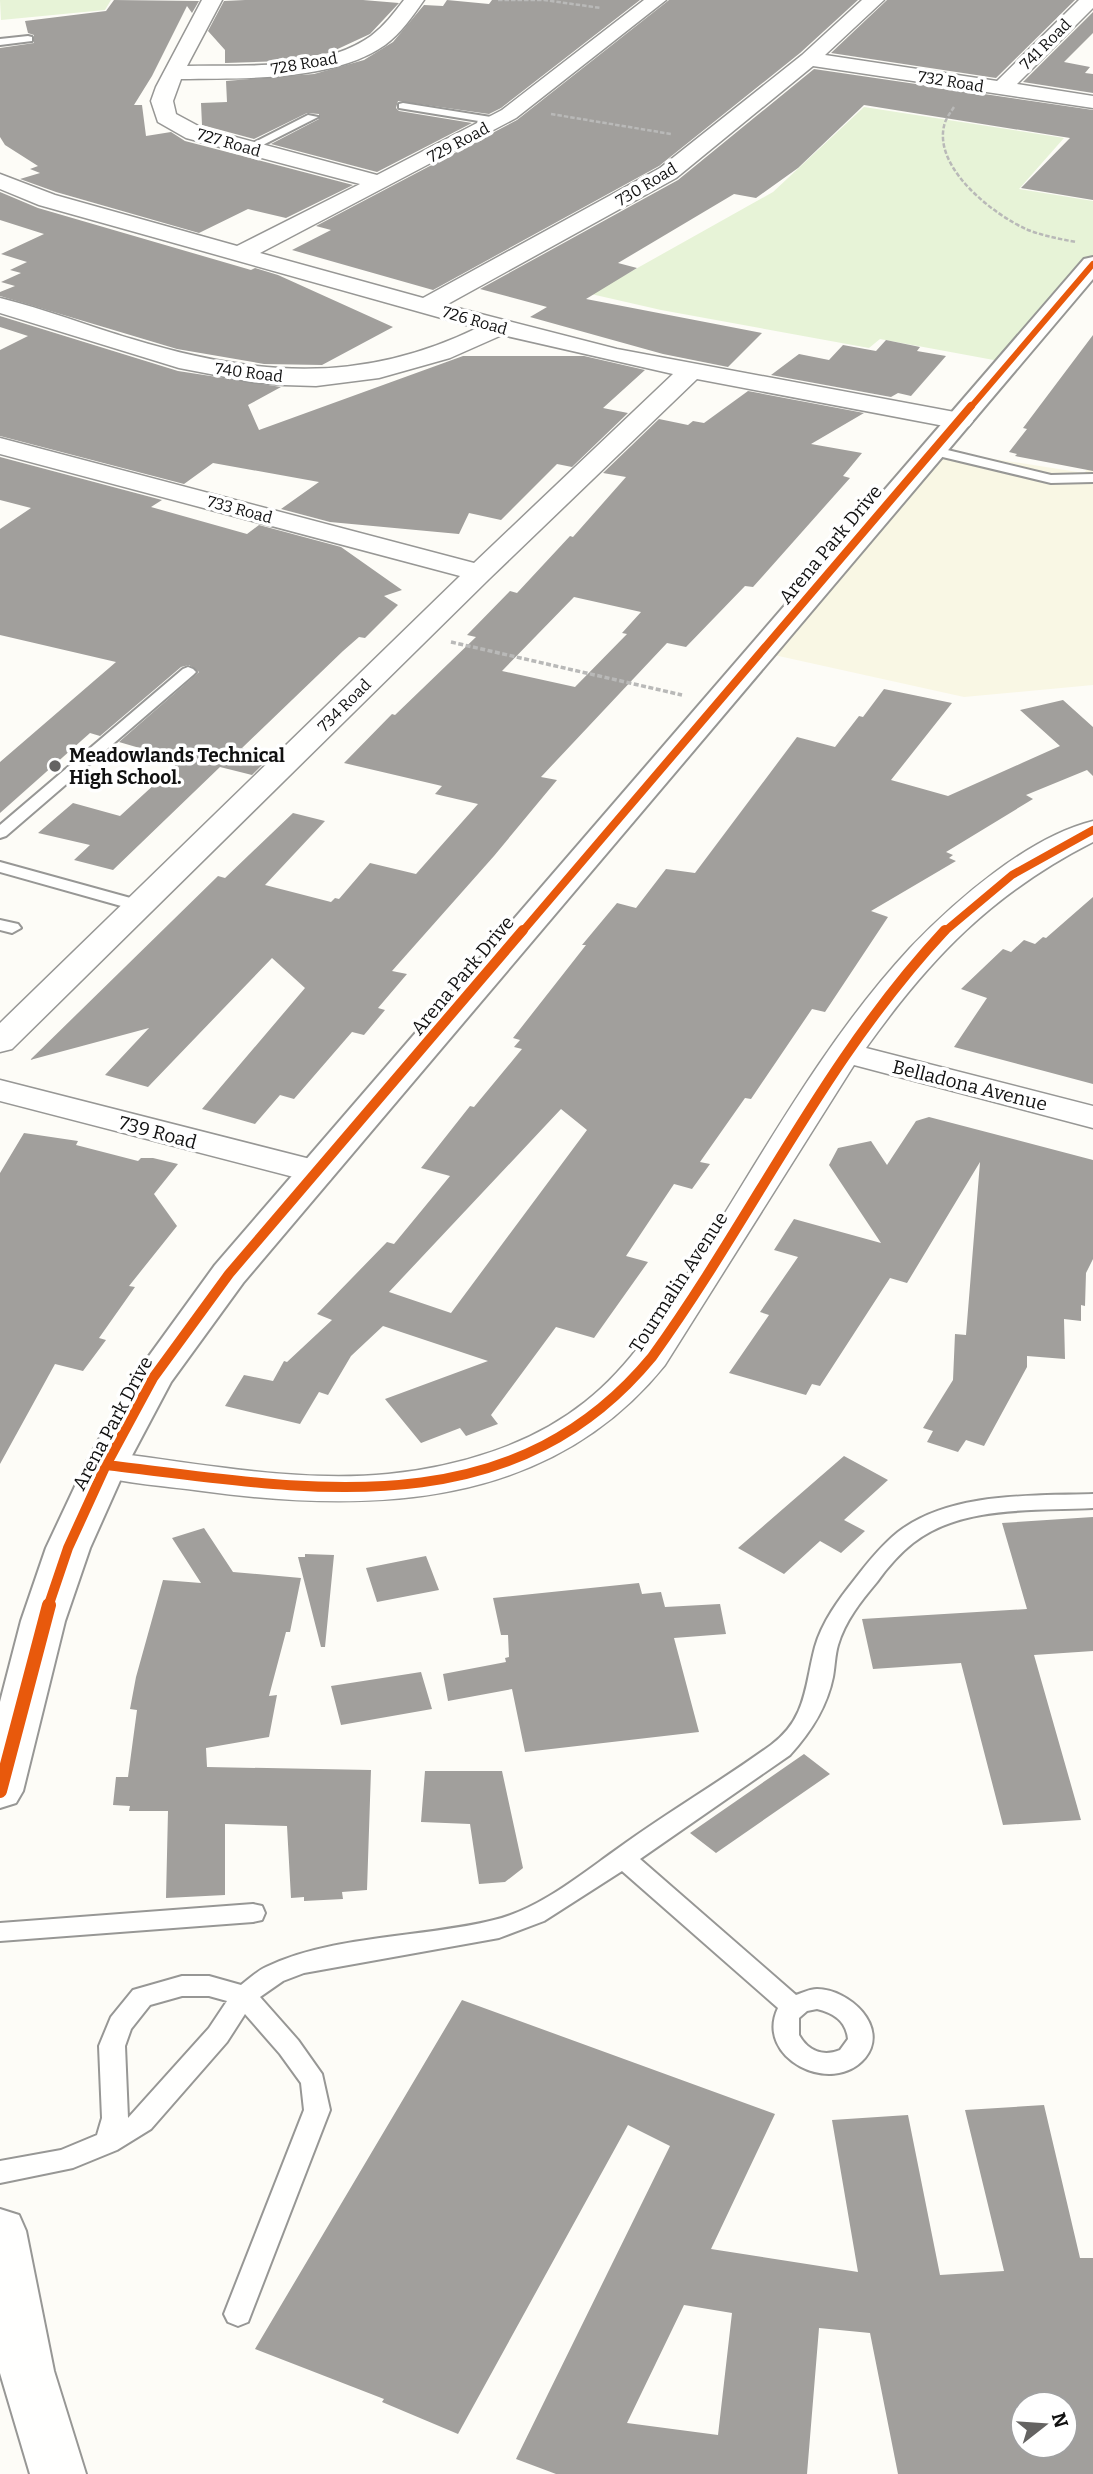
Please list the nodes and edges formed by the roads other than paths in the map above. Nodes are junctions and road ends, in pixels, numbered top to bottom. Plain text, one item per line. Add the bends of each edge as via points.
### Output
1 (212, 0) edge
2 (415, 0) edge
3 (656, 0) edge
4 (874, 0) edge
5 (1090, 0) edge
6 (28, 39) dead end
7 (0, 41) edge
8 (809, 59) junction
9 (173, 73) junction
10 (1001, 89) junction
11 (1093, 102) edge
12 (403, 106) dead end
13 (312, 117) dead end
14 (497, 121) junction
15 (249, 148) junction
16 (0, 181) edge
17 (380, 183) junction
18 (241, 253) junction
19 (1088, 254) edge
20 (0, 305) edge
21 (426, 306) junction
22 (499, 327) junction
23 (691, 372) junction
24 (960, 421) junction
25 (0, 446) edge
26 (935, 451) junction
27 (1093, 478) edge
28 (479, 573) junction
29 (188, 672) dead end
30 (1093, 830) edge
31 (0, 833) edge
32 (0, 867) edge
33 (139, 906) junction
34 (0, 1042) edge
35 (847, 1054) junction
36 (0, 1090) edge
37 (1093, 1117) edge
38 (317, 1172) junction
39 (106, 1465) junction
40 (1093, 1501) edge
41 (0, 1791) edge
42 (622, 1857) junction
43 (253, 1913) dead end
44 (0, 1933) edge
45 (244, 1996) junction
46 (792, 2006) dead end
47 (108, 2142) junction
48 (0, 2172) edge
49 (0, 2231) edge
50 (238, 2314) dead end
51 (58, 2474) edge

1 - 9 street, 727 Road
2 - 9 street, 728 Road via 374,43 335,59 288,68
3 - 14 street, 729 Road
4 - 8 street, 730 Road
5 - 10 street, 741 Road
6 - 7 lane
8 - 10 street, 732 Road
8 - 21 street, 730 Road via 668,173
9 - 15 street, 727 Road via 162,101 166,117 194,133
10 - 11 street, 732 Road
12 - 14 lane
13 - 15 lane
14 - 17 street, 729 Road
15 - 17 street, 727 Road
16 - 18 street, 726 Road via 47,200
17 - 18 street, 729 Road
18 - 21 street, 726 Road
19 - 24 street, Arena Park Drive
20 - 22 street, 740 Road via 209,367 277,376 331,376 389,368 444,353
21 - 22 street, 726 Road
22 - 23 street, 726 Road
23 - 24 street, 726 Road
23 - 28 street, 734 Road
24 - 26 street, Arena Park Drive
25 - 28 street, 733 Road
26 - 27 lane via 1051,480
26 - 38 street, Arena Park Drive
28 - 33 street, 734 Road
29 - 31 lane
30 - 35 street, Tourmalin Avenue via 988,892 893,989
32 - 33 lane
33 - 34 street, 734 Road
35 - 37 street, Belladona Avenue
35 - 39 street, Tourmalin Avenue via 653,1356 606,1405 564,1435 481,1469 425,1483 383,1486 320,1489
36 - 38 street, 739 Road
38 - 39 street, Arena Park Drive via 229,1273 153,1378
39 - 41 street, Arena Park Drive via 68,1548 43,1621
40 - 42 lane via 959,1514 907,1536 843,1609 826,1645 816,1703 801,1730 782,1749
42 - 45 lane via 535,1914 499,1929 302,1964 274,1973
42 - 46 lane
43 - 44 lane
45 - 47 lane via 218,2035 142,2122
45 - 47 lane via 209,1986 182,1986 142,1997 120,2024 113,2046 116,2118
45 - 50 lane via 313,2081 317,2110
47 - 48 lane via 64,2160
49 - 51 street via 27,2371

